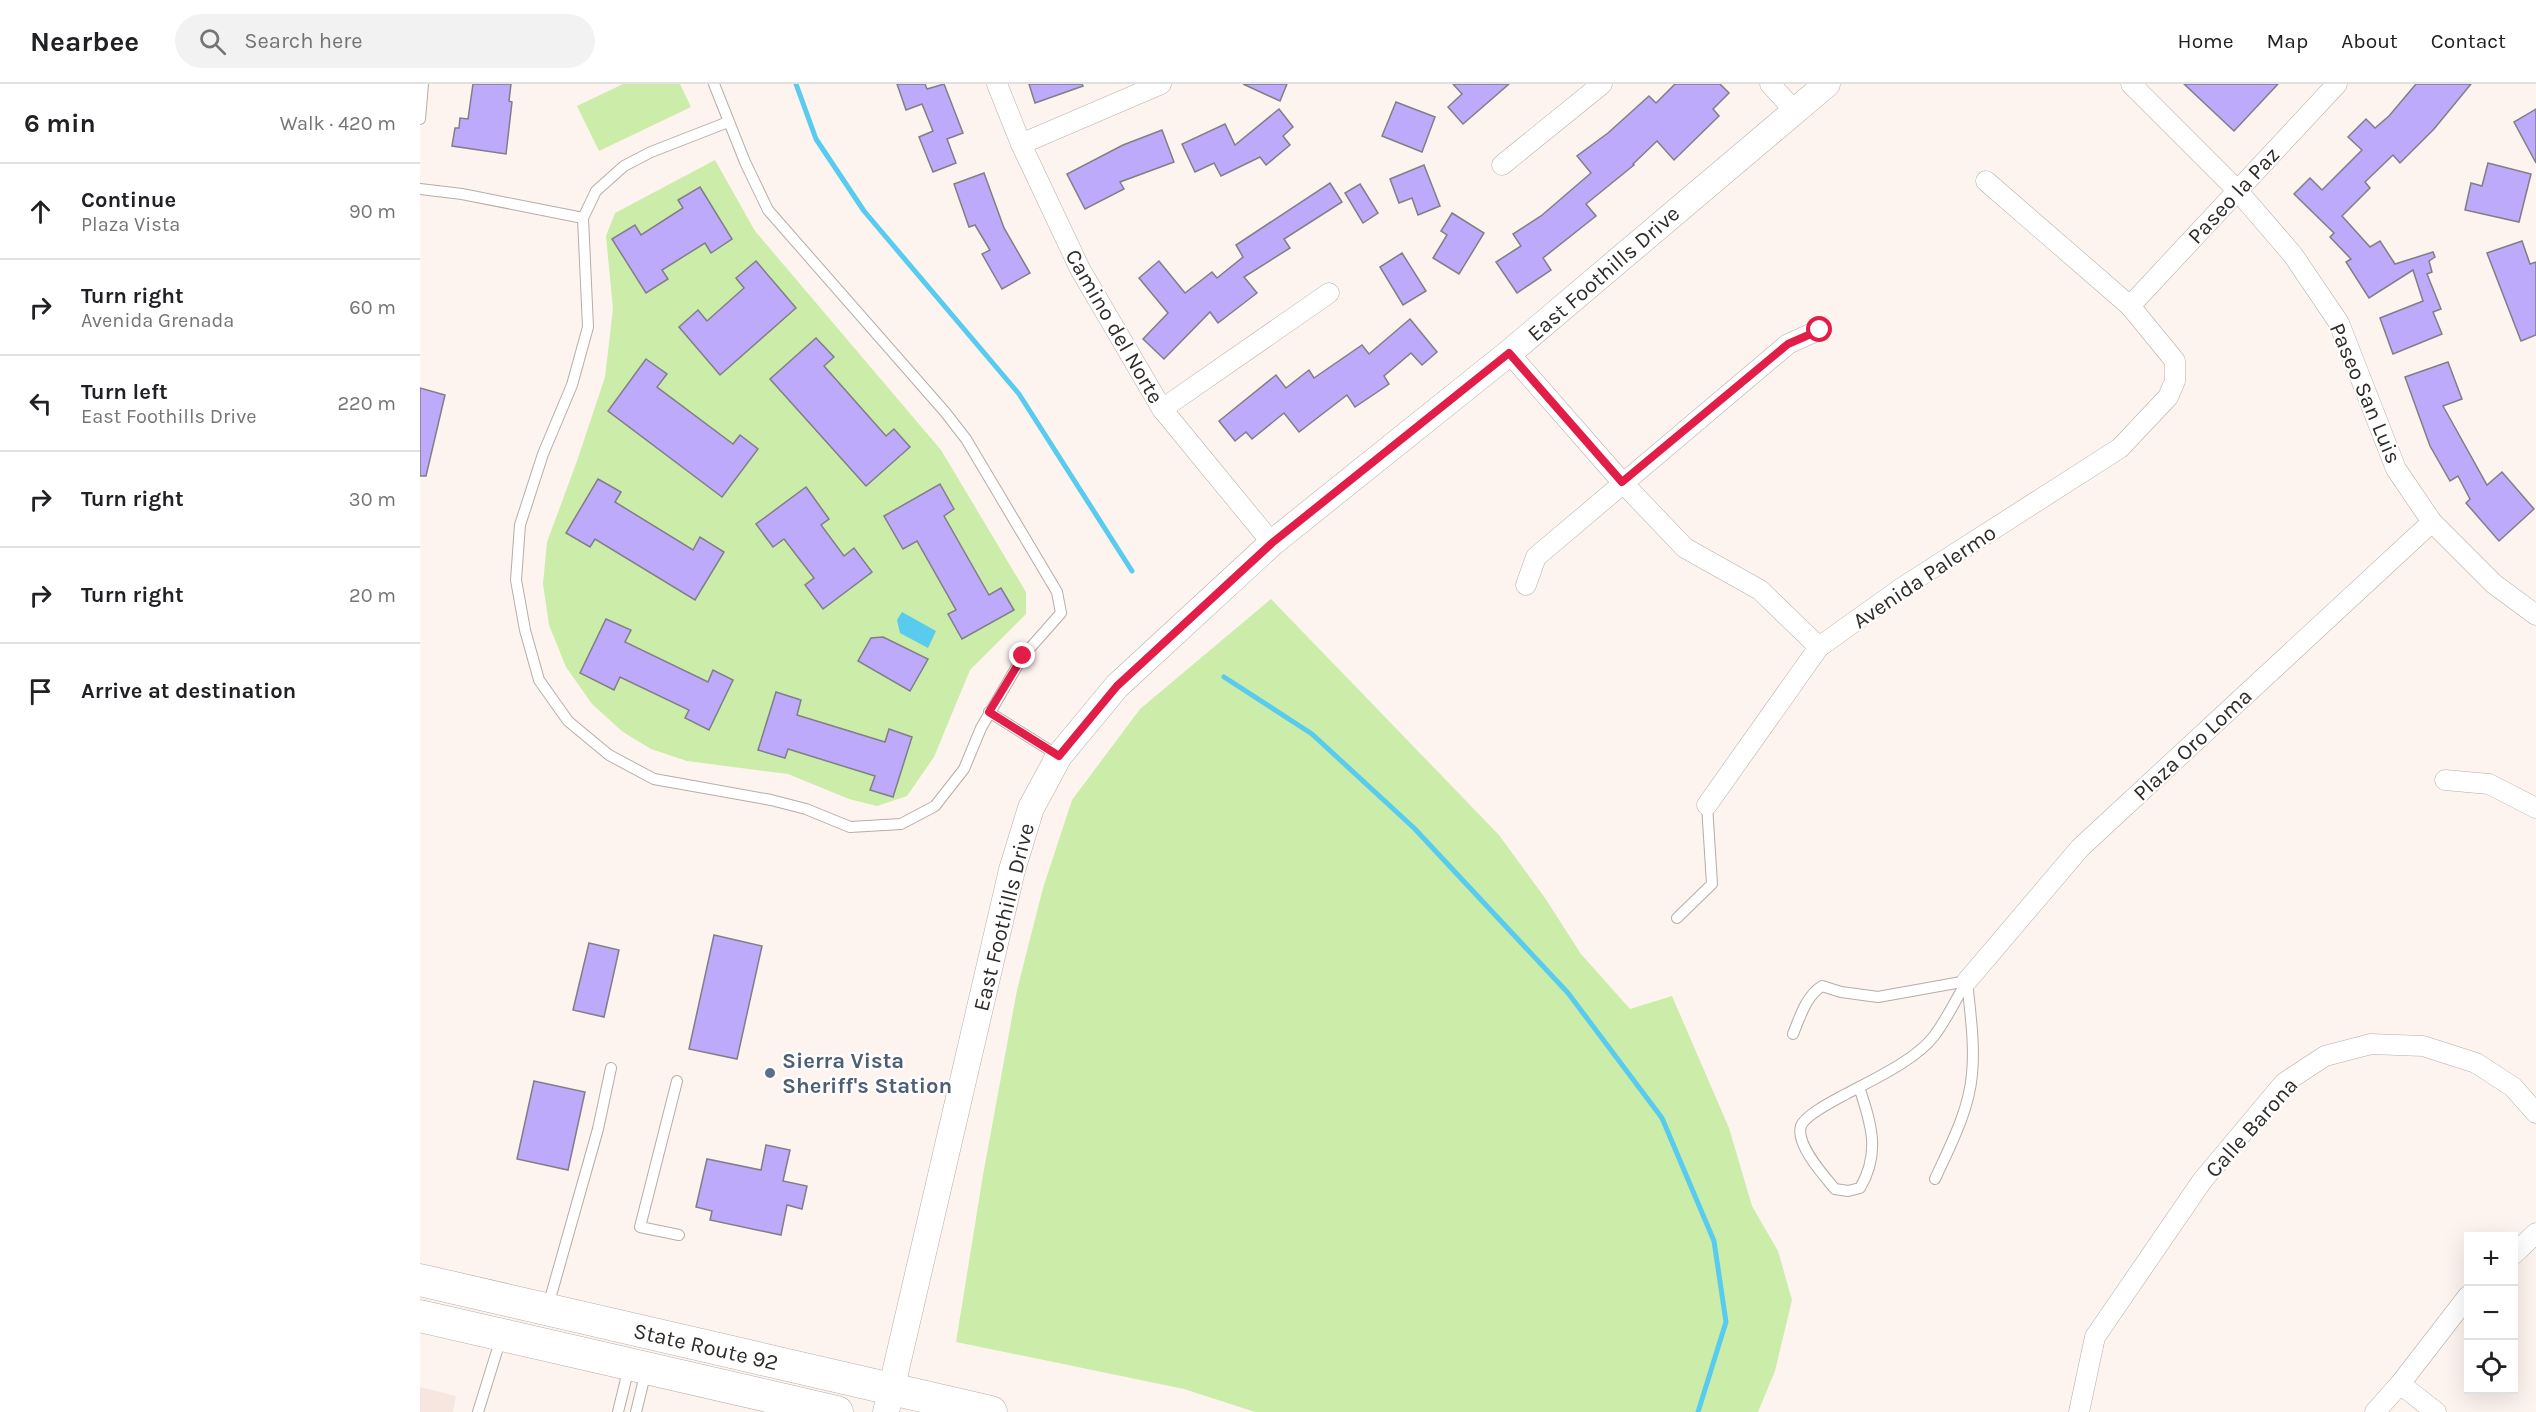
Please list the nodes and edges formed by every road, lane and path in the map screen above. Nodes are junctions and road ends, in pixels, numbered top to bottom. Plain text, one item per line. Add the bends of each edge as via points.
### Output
1 (423, 84) edge
2 (714, 84) edge
3 (997, 84) edge
4 (1161, 84) edge
5 (1602, 84) edge
6 (1770, 84) edge
7 (1827, 84) edge
8 (2131, 84) edge
9 (2337, 84) edge
10 (1794, 110) junction
11 (420, 119) edge
12 (728, 122) junction
13 (1021, 144) junction
14 (1502, 165) dead end
15 (1986, 181) dead end
16 (420, 189) edge
17 (2237, 190) junction
18 (583, 218) junction
19 (1329, 293) dead end
20 (2130, 306) junction
21 (1820, 330) dead end
22 (1509, 353) junction
23 (1162, 409) junction
24 (1622, 482) junction
25 (2432, 522) junction
26 (1272, 543) junction
27 (1526, 585) dead end
28 (2536, 615) edge
29 (1819, 647) junction
30 (989, 712) junction
31 (1059, 756) junction
32 (2445, 780) dead end
33 (1707, 805) joint
34 (2536, 808) edge
35 (1677, 918) dead end
36 (1967, 981) junction
37 (1793, 1034) dead end
38 (610, 1068) dead end
39 (677, 1081) dead end
40 (1859, 1087) junction
41 (2536, 1113) edge
42 (1935, 1179) dead end
43 (2536, 1233) edge
44 (679, 1235) dead end
45 (2518, 1250) edge
46 (420, 1280) edge
47 (2464, 1302) edge
48 (547, 1310) junction
49 (420, 1316) edge
50 (502, 1335) junction
51 (638, 1366) junction
52 (2400, 1383) junction
53 (889, 1400) edge
54 (783, 1406) edge
55 (478, 1412) edge
56 (618, 1412) edge
57 (636, 1412) edge
58 (837, 1412) edge
59 (991, 1412) edge
60 (2079, 1412) edge
61 (2375, 1412) edge
62 (2436, 1412) edge

1 - 11 lane
2 - 12 lane
3 - 13 street, Camino del Norte
4 - 13 street
5 - 14 street
6 - 10 street
7 - 10 street, East Foothills Drive
8 - 17 street, Paseo San Luis
9 - 17 street, Paseo la Paz
10 - 22 street, East Foothills Drive
12 - 18 lane via 624,166 596,191
12 - 30 lane via 768,210 962,433 1057,592 1060,613 1023,656
13 - 23 street, Camino del Norte via 1080,269
15 - 20 street
16 - 18 lane
17 - 20 street, Paseo la Paz
17 - 25 street, Paseo San Luis via 2292,255 2340,323 2396,469
18 - 30 lane via 588,327 572,385 543,454 520,525 516,580 539,680 568,720 609,755 654,779 771,800 850,827 901,824 935,806 964,769
19 - 23 street
20 - 29 street, Avenida Palermo via 2175,361 2175,381 2168,397 2120,448 1903,587
21 - 24 street via 1788,344
22 - 24 street
22 - 26 street, East Foothills Drive
23 - 26 street, Camino del Norte
24 - 27 street via 1536,557
24 - 29 street via 1685,548 1760,590
25 - 28 street, Paseo San Luis via 2494,584
25 - 36 street, Plaza Oro Loma via 2080,848
26 - 31 street, East Foothills Drive via 1117,686
29 - 33 street, Avenida Palermo
30 - 31 lane
31 - 53 street, East Foothills Drive via 1031,808 1012,870
32 - 34 street via 2489,784
33 - 35 lane via 1713,884
36 - 37 lane via 1878,997 1822,986 1806,1004
36 - 40 lane via 1934,1037 1923,1048
36 - 42 lane via 1973,1074 1960,1123
38 - 48 lane via 598,1129
39 - 44 lane via 640,1227
40 - 40 lane via 1807,1118 1801,1126 1801,1139 1816,1167 1835,1189 1860,1188 1874,1154 1868,1112
41 - 60 street, Calle Barona via 2513,1088 2476,1063 2423,1046 2371,1044 2325,1056 2284,1083 2202,1180 2095,1337
43 - 45 street
46 - 48 main road, State Route 92
47 - 52 street
48 - 53 main road, State Route 92
49 - 50 main road, State Route 92
50 - 51 main road, State Route 92
50 - 55 lane
51 - 54 main road, State Route 92
51 - 56 lane
51 - 57 lane
52 - 61 street
52 - 62 street
53 - 59 main road, State Route 92
54 - 58 main road, State Route 92

